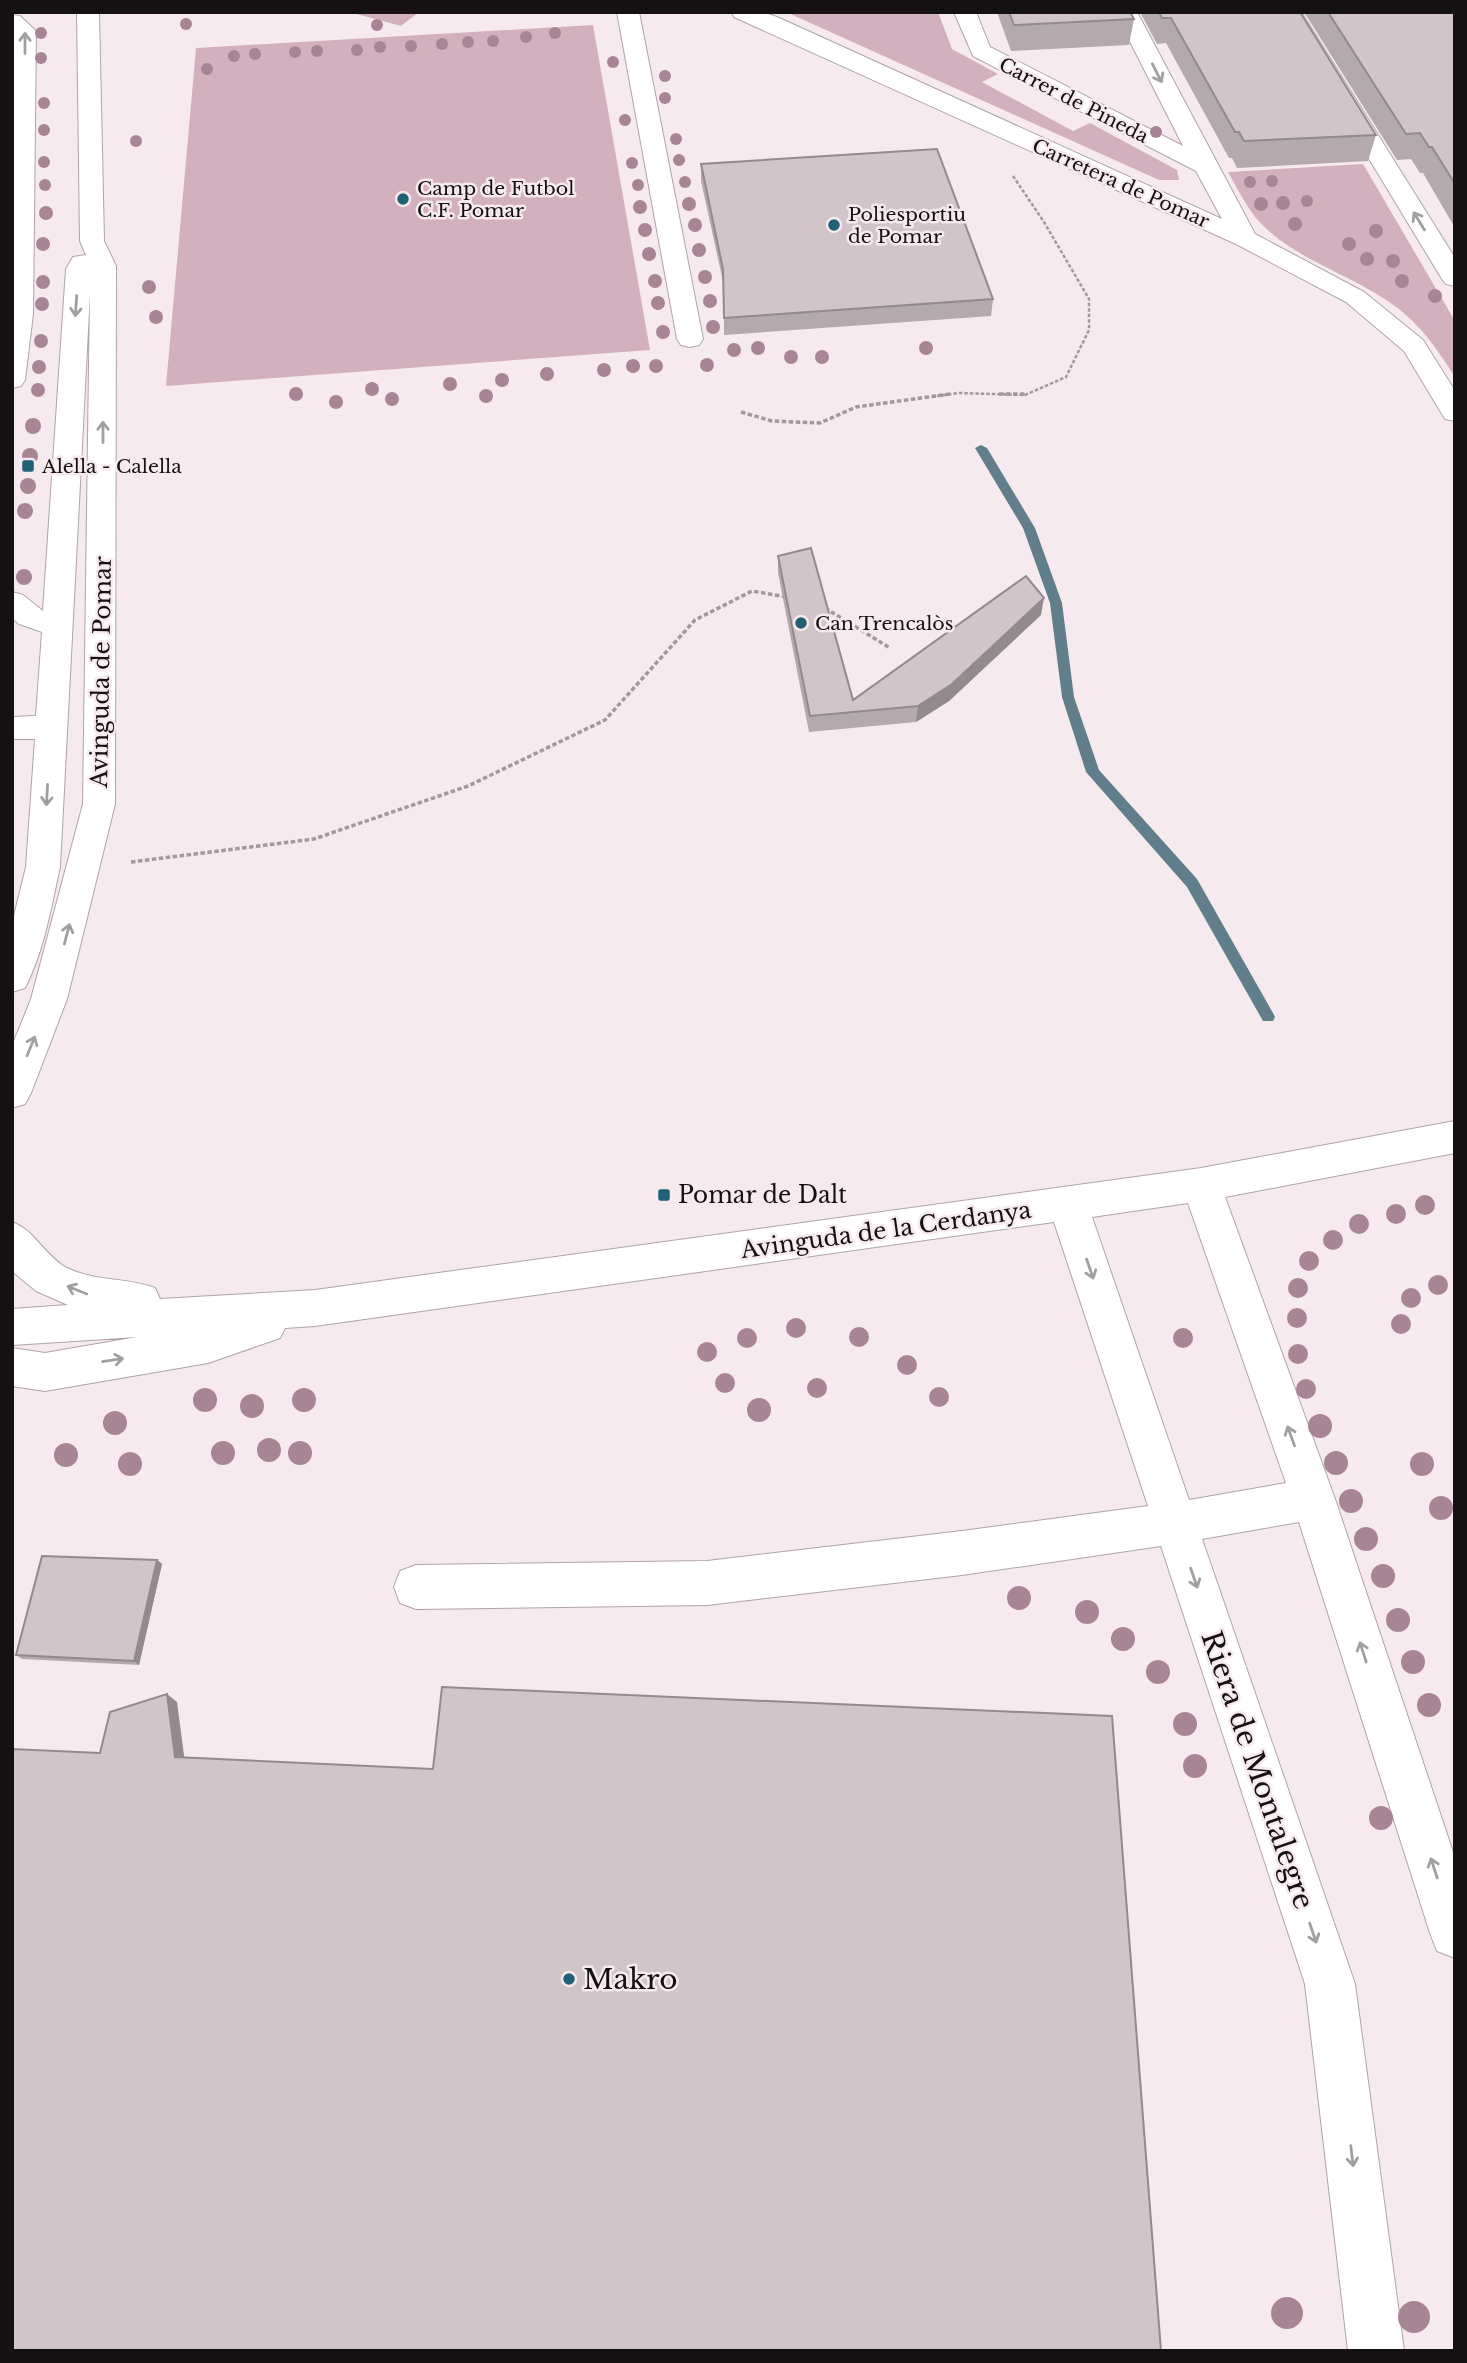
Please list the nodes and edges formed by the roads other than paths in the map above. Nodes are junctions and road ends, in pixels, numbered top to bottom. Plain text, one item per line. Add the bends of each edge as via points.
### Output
1 (88, 12) edge
2 (628, 12) edge
3 (741, 12) edge
4 (965, 12) edge
5 (1126, 12) edge
6 (1290, 12) edge
7 (12, 21) edge
8 (1205, 167) junction
9 (18, 173) edge
10 (1245, 239) junction
11 (92, 241) junction
12 (1455, 279) edge
13 (690, 339) dead end
14 (13, 371) edge
15 (1455, 413) edge
16 (103, 503) junction
17 (12, 602) edge
18 (56, 626) junction
19 (51, 727) junction
20 (12, 728) edge
21 (85, 866) junction
22 (12, 978) edge
23 (12, 1093) edge
24 (1455, 1137) edge
25 (1201, 1185) junction
26 (1068, 1205) junction
27 (12, 1239) edge
28 (315, 1308) junction
29 (12, 1327) edge
30 (23, 1373) edge
31 (1313, 1499) junction
32 (1175, 1523) junction
33 (416, 1587) dead end
34 (1455, 1933) edge
35 (1376, 2351) edge

1 - 11 street, Avinguda de Pomar
2 - 13 street
3 - 10 street, Carretera de Pomar
4 - 8 street, Carrer de Pineda via 981,51
5 -> 8 street
12 -> 6 street
9 -> 7 street via 25,31
8 - 10 street
9 - 14 street via 20,314
10 - 15 street, Carretera de Pomar via 1355,298 1414,346
16 -> 11 street, Avinguda de Pomar via 103,266
11 -> 18 street, Avinguda de Pomar via 79,269
16 - 19 street via 78,543 77,690
16 - 21 street, Avinguda de Pomar via 99,804
17 - 18 street via 30,617
18 - 19 street, Avinguda de Pomar
19 - 20 street
19 - 21 street via 75,763
19 -> 22 street, Avinguda de Pomar via 43,867
23 -> 21 street, Avinguda de Pomar via 49,999
24 - 25 street, Avinguda de la Cerdanya
25 - 26 street, Avinguda de la Cerdanya
31 -> 25 street
26 - 28 street, Avinguda de la Cerdanya
26 -> 32 street, Riera de Montalegre
28 -> 27 street via 88,1295 35,1270
28 - 29 street, Avinguda de la Cerdanya
30 -> 28 street, Avinguda de la Cerdanya via 208,1345
31 - 32 street
34 -> 31 street
32 - 33 street via 706,1583
32 -> 35 street, Riera de Montalegre via 1330,1984

